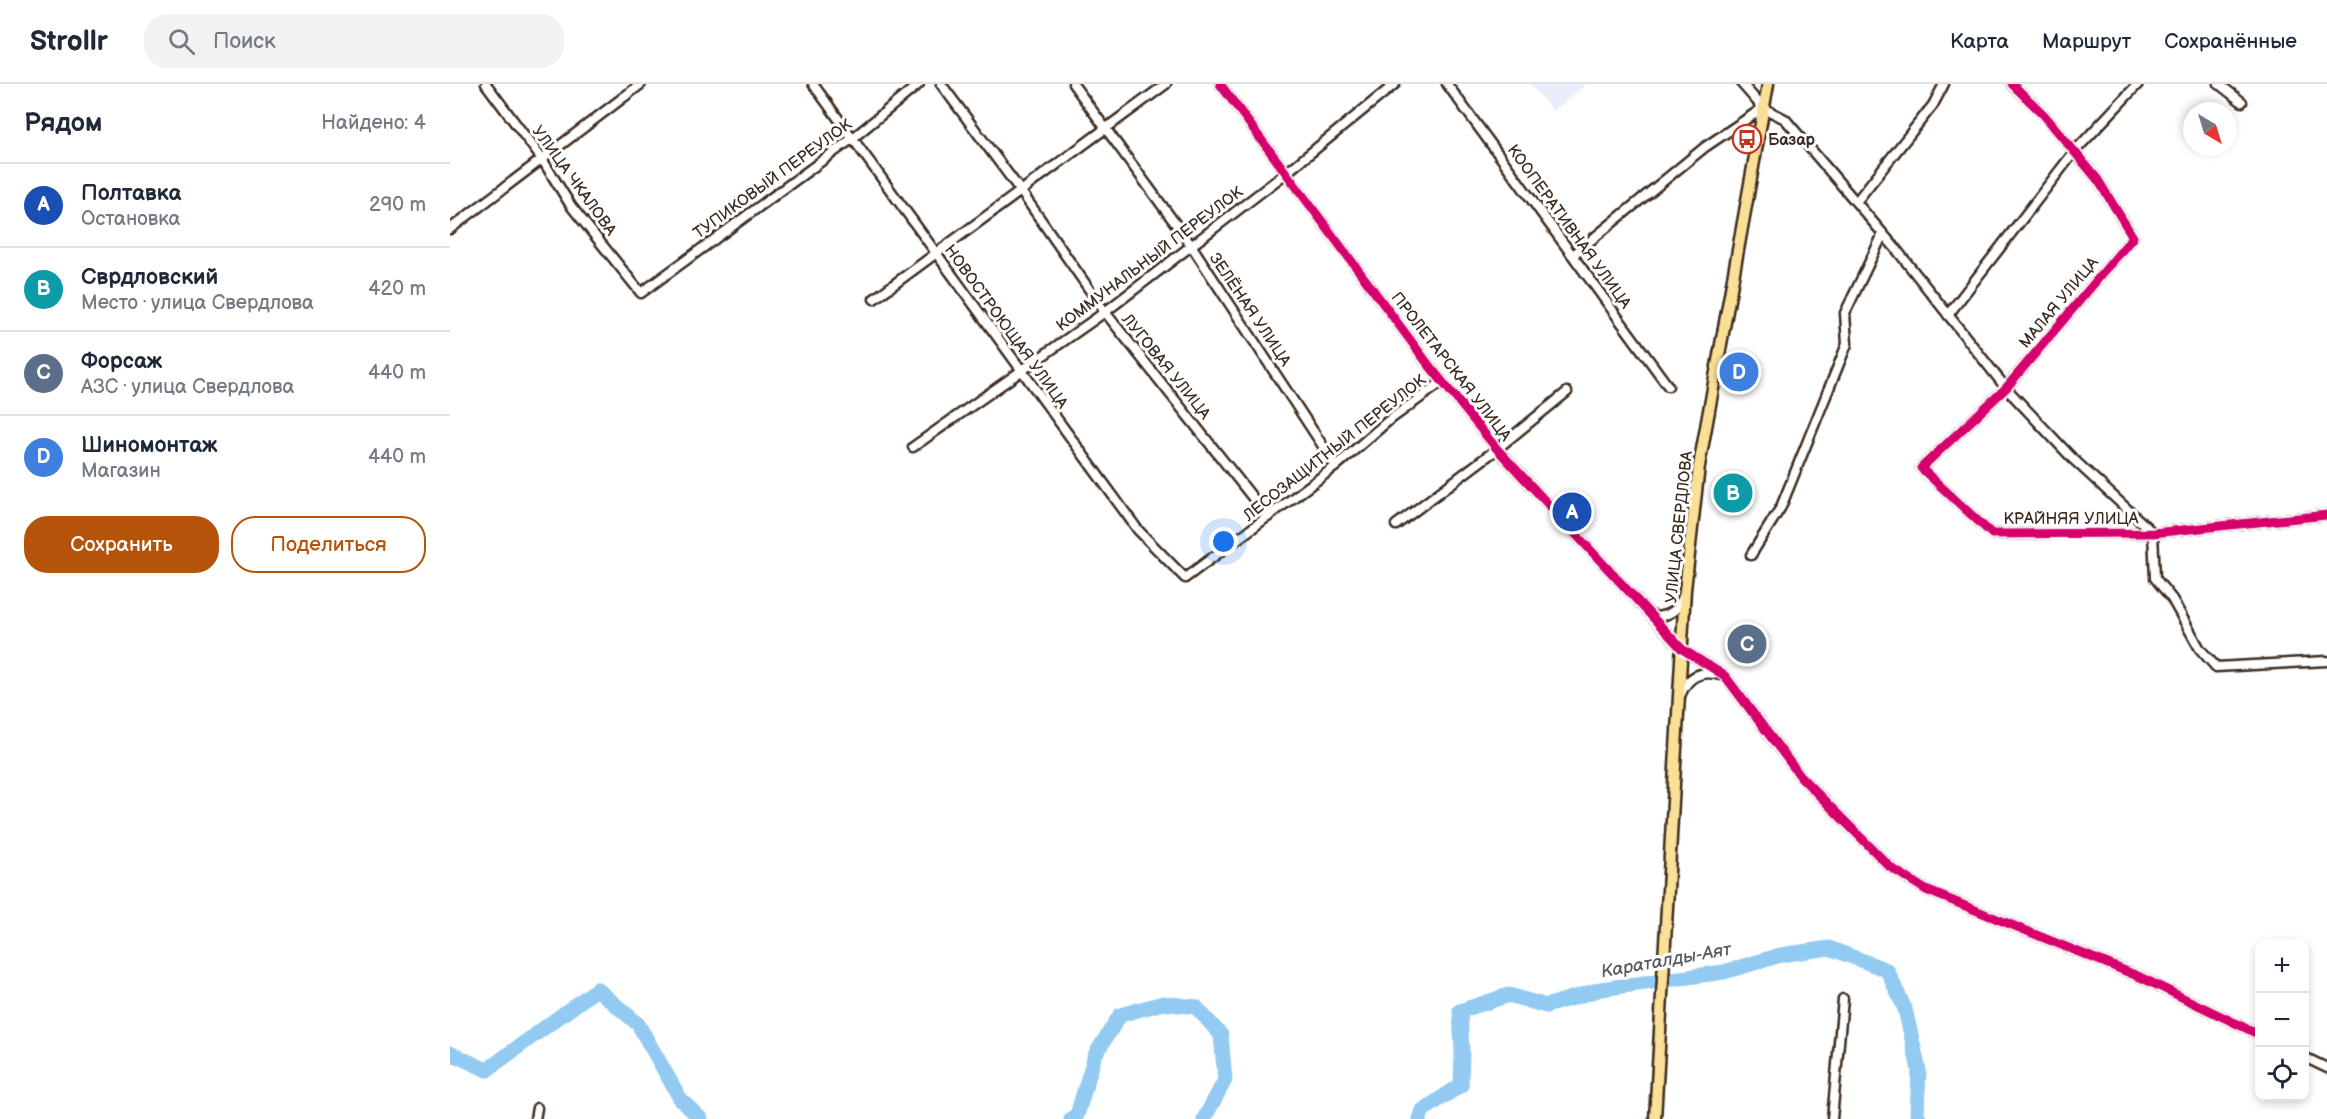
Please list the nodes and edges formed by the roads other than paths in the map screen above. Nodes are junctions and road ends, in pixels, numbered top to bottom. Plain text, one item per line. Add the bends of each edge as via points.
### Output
1 (486, 84) edge
2 (641, 84) edge
3 (813, 84) edge
4 (919, 84) edge
5 (941, 84) edge
6 (1073, 84) edge
7 (1166, 84) edge
8 (1220, 84) edge
9 (1395, 84) edge
10 (1447, 84) edge
11 (1742, 84) edge
12 (1768, 84) edge
13 (1944, 84) edge
14 (2012, 84) edge
15 (2138, 84) edge
16 (2218, 84) edge
17 (2242, 102) dead end
18 (1763, 108) junction
19 (1105, 128) junction
20 (853, 138) junction
21 (2074, 152) junction
22 (542, 159) junction
23 (1286, 174) junction
24 (1020, 190) junction
25 (1856, 202) junction
26 (450, 229) edge
27 (1883, 234) junction
28 (1191, 245) junction
29 (936, 254) junction
30 (1573, 255) junction
31 (641, 294) joint
32 (874, 299) dead end
33 (1105, 312) junction
34 (1948, 315) junction
35 (1022, 371) junction
36 (1442, 382) junction
37 (1668, 386) dead end
38 (2006, 388) junction
39 (1567, 392) dead end
40 (913, 447) dead end
41 (1497, 449) junction
42 (1336, 466) junction
43 (2327, 515) edge
44 (1268, 517) junction
45 (1396, 525) dead end
46 (2153, 532) junction
47 (1751, 555) dead end
48 (1185, 578) joint
49 (1685, 590) junction
50 (1649, 613) junction
51 (1682, 650) junction
52 (2327, 661) edge
53 (1725, 676) junction
54 (1679, 700) junction
55 (1843, 999) dead end
56 (2255, 1033) edge
57 (2309, 1059) edge
58 (2327, 1068) edge
59 (537, 1108) dead end
60 (535, 1119) edge
61 (1655, 1119) edge
62 (1832, 1119) edge

1 - 22 street, УЛИЦА ЧКАЛОВА
2 - 22 street
3 - 20 street, НОВОСТРОЮЩАЯ УЛИЦА
4 - 20 street, ТУПИКОВЫЙ ПЕРЕУЛОК
5 - 24 street, ЛУГОВАЯ УЛИЦА
6 - 19 street, ЗЕЛЁНАЯ УЛИЦА
7 - 19 street
8 - 23 street, ПРОЛЕТАРСКАЯ УЛИЦА
9 - 23 street, КОММУНАЛЬНЫЙ ПЕРЕУЛОК
10 - 30 street, КООПЕРАТИВНАЯ УЛИЦА
11 - 18 street
12 - 18 main road, УЛИЦА СВЕРДЛОВА
13 - 25 street via 1933,105
14 - 21 street
15 - 21 street
16 - 17 street
18 - 25 street via 1785,119
18 - 30 street via 1705,147
18 - 49 main road, УЛИЦА СВЕРДЛОВА via 1699,466
19 - 24 street
19 - 28 street, ЗЕЛЁНАЯ УЛИЦА
20 - 29 street, НОВОСТРОЮЩАЯ УЛИЦА
20 - 31 street, ТУПИКОВЫЙ ПЕРЕУЛОК
21 - 34 street
21 - 38 street, МАЛАЯ УЛИЦА via 2098,180 2133,237
22 - 26 street
22 - 31 street, УЛИЦА ЧКАЛОВА via 571,206
23 - 28 street, КОММУНАЛЬНЫЙ ПЕРЕУЛОК
23 - 36 street, ПРОЛЕТАРСКАЯ УЛИЦА
24 - 29 street
24 - 33 street, ЛУГОВАЯ УЛИЦА
25 - 27 street
27 - 34 street
27 - 47 street via 1845,313 1847,344 1790,486
28 - 33 street, КОММУНАЛЬНЫЙ ПЕРЕУЛОК
28 - 42 street, ЗЕЛЁНАЯ УЛИЦА
29 - 32 street
29 - 35 street, НОВОСТРОЮЩАЯ УЛИЦА
30 - 37 street, КООПЕРАТИВНАЯ УЛИЦА
33 - 35 street, КОММУНАЛЬНЫЙ ПЕРЕУЛОК
33 - 44 street, ЛУГОВАЯ УЛИЦА
34 - 38 street
35 - 40 street, КОММУНАЛЬНЫЙ ПЕРЕУЛОК
35 - 48 street, НОВОСТРОЮЩАЯ УЛИЦА via 1138,530
36 - 41 street, ПРОЛЕТАРСКАЯ УЛИЦА
36 - 42 street, ЛЕСОЗАЩИТНЫЙ ПЕРЕУЛОК
38 - 46 street via 2072,458
38 - 46 street, КРАЙНЯЯ УЛИЦА via 1921,468 1992,534
39 - 41 street
41 - 45 street
41 - 50 street, ПРОЛЕТАРСКАЯ УЛИЦА
42 - 44 street, ЛЕСОЗАЩИТНЫЙ ПЕРЕУЛОК
43 - 46 street, КРАЙНЯЯ УЛИЦА
44 - 48 street, ЛЕСОЗАЩИТНЫЙ ПЕРЕУЛОК
46 - 52 street via 2155,578 2172,598 2200,649 2217,667
49 - 50 street via 1673,612 1656,617
49 - 51 main road, УЛИЦА СВЕРДЛОВА
50 - 51 street, ПРОЛЕТАРСКАЯ УЛИЦА
51 - 53 street, ПРОЛЕТАРСКАЯ УЛИЦА
51 - 54 main road, УЛИЦА СВЕРДЛОВА
53 - 54 street via 1700,673 1689,679
53 - 56 street via 1801,777 1890,867 1926,890 2140,977
54 - 61 main road, УЛИЦА СВЕРДЛОВА
55 - 62 street
57 - 58 street
59 - 60 street

